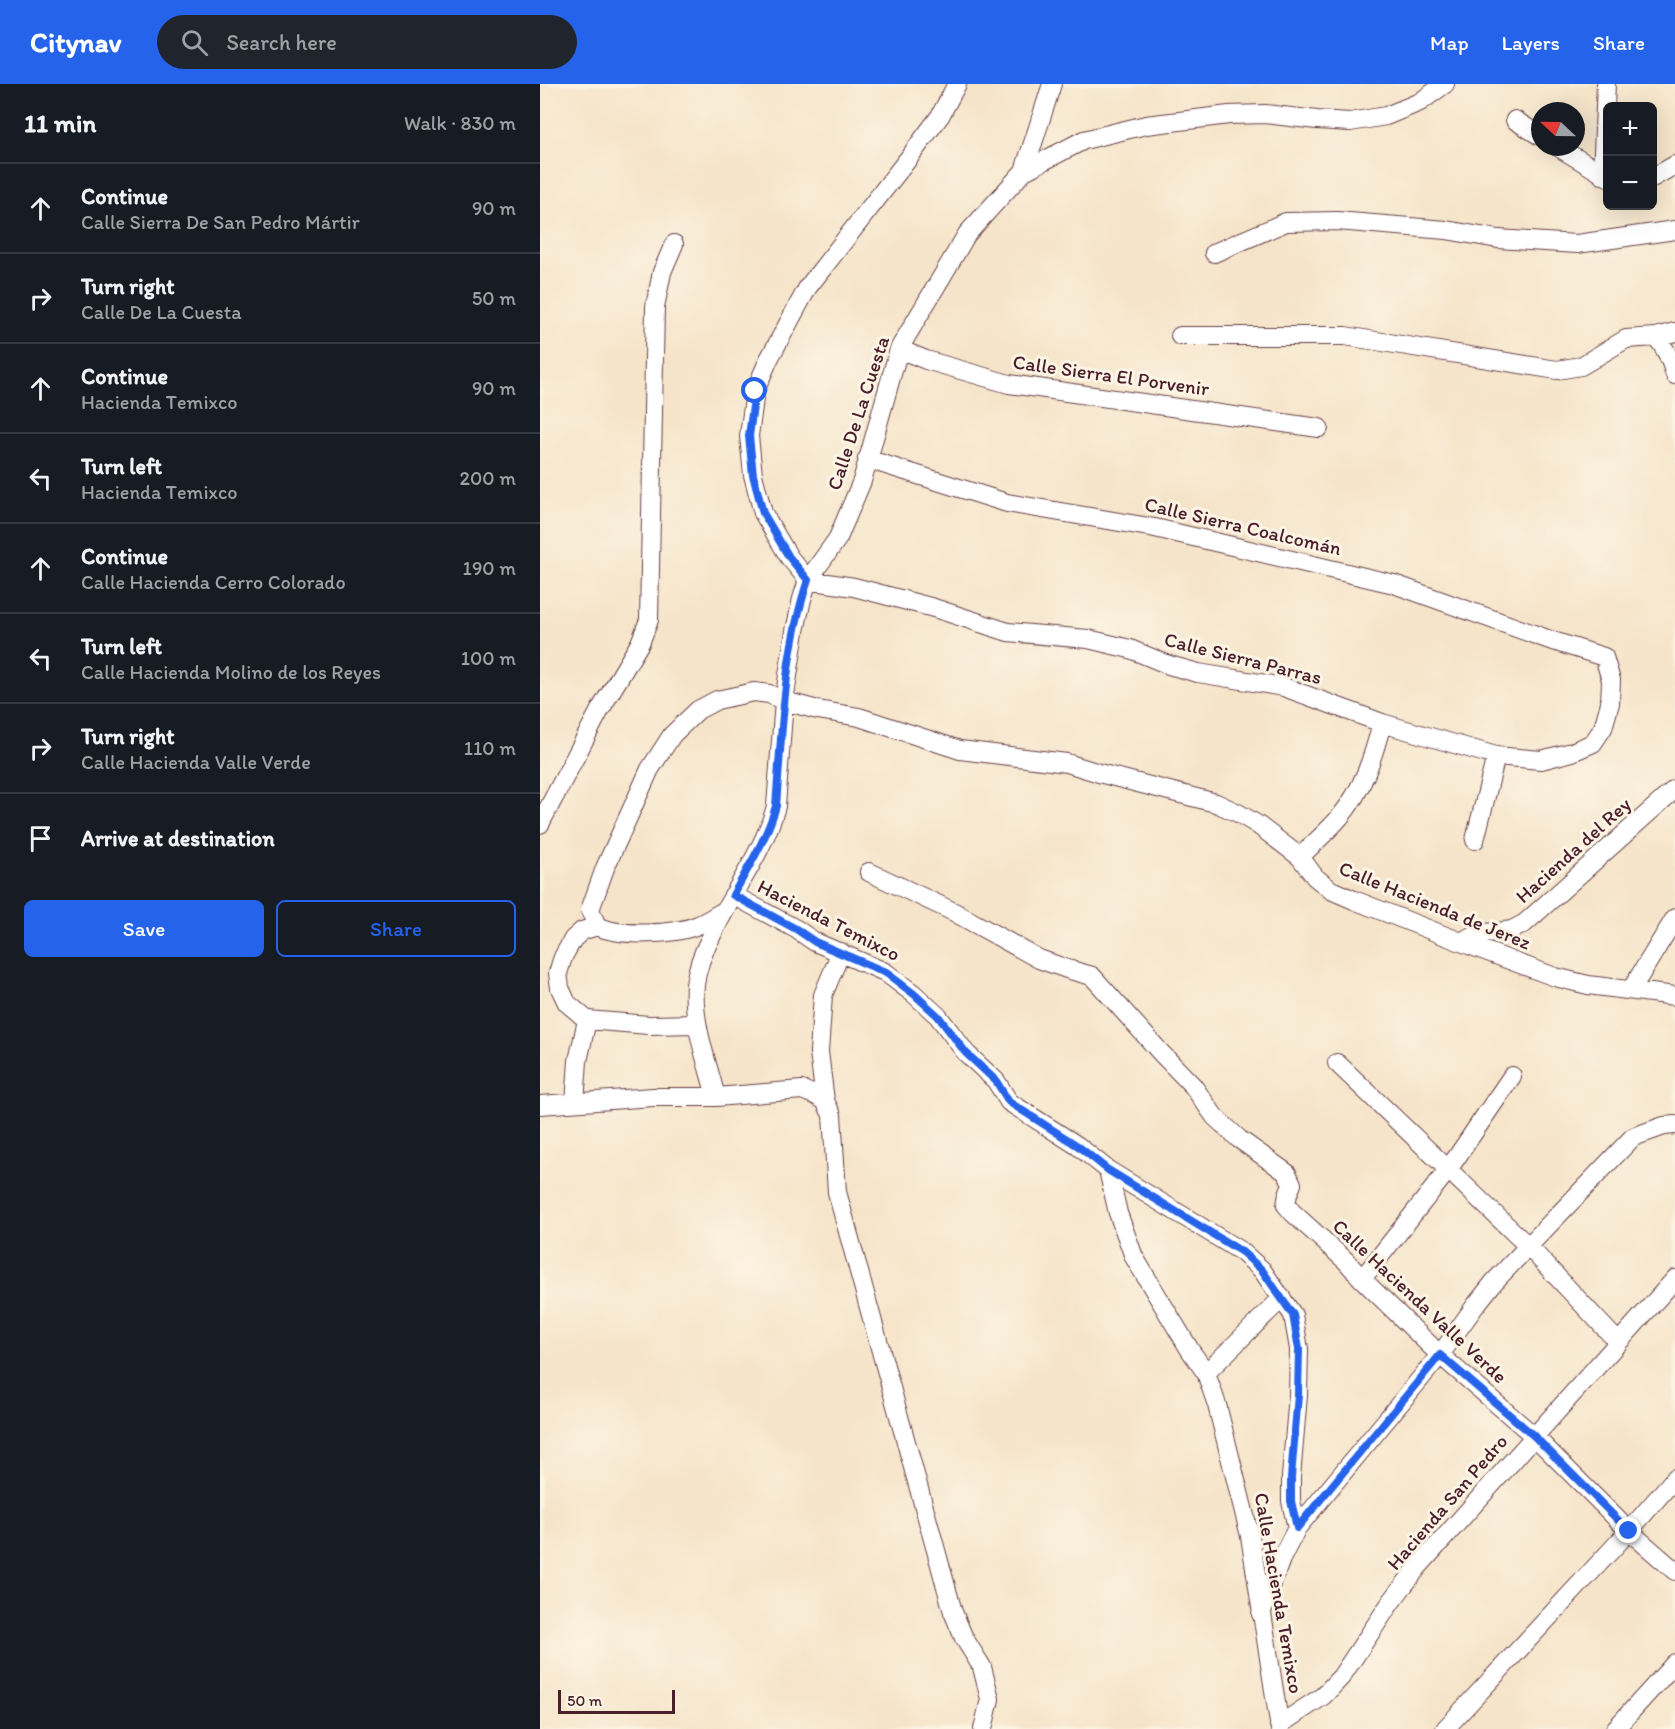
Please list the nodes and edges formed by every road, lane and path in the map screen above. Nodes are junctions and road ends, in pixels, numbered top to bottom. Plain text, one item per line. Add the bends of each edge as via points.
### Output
1 (957, 84) edge
2 (1052, 84) edge
3 (1445, 84) edge
4 (1606, 84) edge
5 (1515, 120) dead end
6 (1531, 130) edge
7 (1573, 156) edge
8 (1605, 156) edge
9 (1675, 165) edge
10 (1024, 171) junction
11 (1603, 175) edge
12 (1657, 176) edge
13 (1675, 230) edge
14 (674, 244) dead end
15 (1214, 253) dead end
16 (1675, 332) edge
17 (1180, 336) dead end
18 (1656, 337) junction
19 (899, 349) junction
20 (1675, 375) edge
21 (1319, 428) dead end
22 (867, 459) junction
23 (808, 580) junction
24 (784, 701) junction
25 (1382, 723) junction
26 (1593, 743) joint
27 (1496, 756) junction
28 (1675, 789) edge
29 (540, 824) edge
30 (1475, 840) dead end
31 (1300, 857) junction
32 (870, 872) dead end
33 (733, 895) junction
34 (722, 912) junction
35 (1675, 918) edge
36 (597, 926) junction
37 (1461, 942) junction
38 (841, 952) junction
39 (1631, 990) junction
40 (1675, 996) edge
41 (588, 1020) junction
42 (698, 1024) junction
43 (1337, 1063) dead end
44 (1512, 1076) dead end
45 (716, 1097) junction
46 (825, 1101) junction
47 (575, 1102) junction
48 (540, 1104) edge
49 (1675, 1125) edge
50 (1108, 1170) junction
51 (1448, 1170) junction
52 (1529, 1247) junction
53 (1362, 1279) junction
54 (1675, 1279) edge
55 (1282, 1298) junction
56 (1618, 1342) junction
57 (1440, 1355) junction
58 (1206, 1373) junction
59 (1534, 1436) junction
60 (1675, 1478) edge
61 (1297, 1528) junction
62 (1629, 1531) junction
63 (1675, 1571) edge
64 (1261, 1614) junction
65 (1675, 1663) edge
66 (1280, 1727) edge
67 (983, 1729) edge
68 (1445, 1729) edge
69 (1615, 1729) edge

1 - 23 street via 940,116 808,287 755,391 749,436 753,475 763,513
2 - 10 street
3 - 10 street, Calle De La Cuesta via 1420,102 1386,116 1350,122 1265,114 1146,124 1084,140
4 - 8 street
5 - 6 street
7 - 11 street
9 - 12 street
10 - 19 street, Calle De La Cuesta via 967,234
13 - 15 street via 1577,244 1337,221 1286,222
14 - 29 street via 662,272 655,307 649,620
16 - 18 street
17 - 18 street via 1345,336 1557,370 1581,366 1626,339
18 - 20 street via 1663,344
19 - 21 street, Calle Sierra El Porvenir via 1009,384
19 - 22 street, Calle De La Cuesta
22 - 23 street, Calle De La Cuesta via 838,538
22 - 26 street, Calle Sierra Coalcomán via 1007,503 1155,528 1394,584 1604,657 1611,680 1610,703 1603,728
23 - 24 street, Calle De La Cuesta
23 - 25 street, Calle Sierra Parras via 854,587 1008,632 1088,639 1198,673 1284,687
24 - 31 street, Calle Hacienda de Jerez via 859,717 960,750 1067,763 1216,803 1257,825
24 - 33 street, Hacienda Temixco via 776,806
24 - 36 street, Calle Hacienda de Jerez via 754,692 717,700 698,710 672,735 650,769 605,868 591,910
25 - 27 street, Calle Sierra Parras
25 - 31 street via 1360,788 1341,816
26 - 27 street, Calle Sierra Parras via 1541,760
27 - 30 street
28 - 37 street, Hacienda del Rey via 1525,923 1512,930 1484,933
31 - 37 street, Calle Hacienda de Jerez via 1330,890
32 - 53 street, Calle Hacienda Valle Verde via 1039,959 1092,976 1193,1086 1215,1117 1287,1173 1292,1184 1286,1205
33 - 34 street
33 - 38 street, Hacienda Temixco via 815,942
34 - 36 street via 699,925 673,932 624,932
34 - 42 street via 700,959 695,985
35 - 39 street
36 - 41 street via 573,939 558,973 567,1003
37 - 39 street, Calle Hacienda de Jerez via 1555,977
38 - 46 street via 823,995 819,1052
38 - 50 street, Hacienda Temixco via 885,972 914,994 996,1081 1009,1102
39 - 40 street, Calle Hacienda de Jerez
41 - 42 street
41 - 47 street via 578,1061
42 - 45 street
43 - 51 street
44 - 51 street
45 - 46 street via 802,1090
45 - 47 street
46 - 67 street via 831,1115 837,1192 953,1612 982,1667 990,1699
47 - 48 street
49 - 52 street via 1633,1137
50 - 55 street, Hacienda Temixco via 1242,1252 1262,1270
50 - 58 street, Calle Hacienda Temixco via 1134,1257
51 - 52 street
51 - 53 street
52 - 56 street
52 - 57 street via 1494,1282
53 - 57 street, Calle Hacienda Valle Verde
54 - 56 street, Hacienda San Pedro
55 - 58 street
55 - 61 street, Hacienda Temixco via 1293,1315 1299,1349 1291,1477
56 - 59 street, Hacienda San Pedro
57 - 59 street, Calle Hacienda Valle Verde
57 - 61 street
58 - 64 street, Calle Hacienda Temixco via 1250,1536
59 - 62 street, Calle Hacienda Valle Verde
59 - 66 street, Hacienda San Pedro via 1418,1567 1341,1677 1323,1696
60 - 62 street
61 - 64 street
62 - 63 street, Calle Hacienda Valle Verde
62 - 68 street
64 - 66 street, Calle Hacienda Temixco
65 - 69 street

